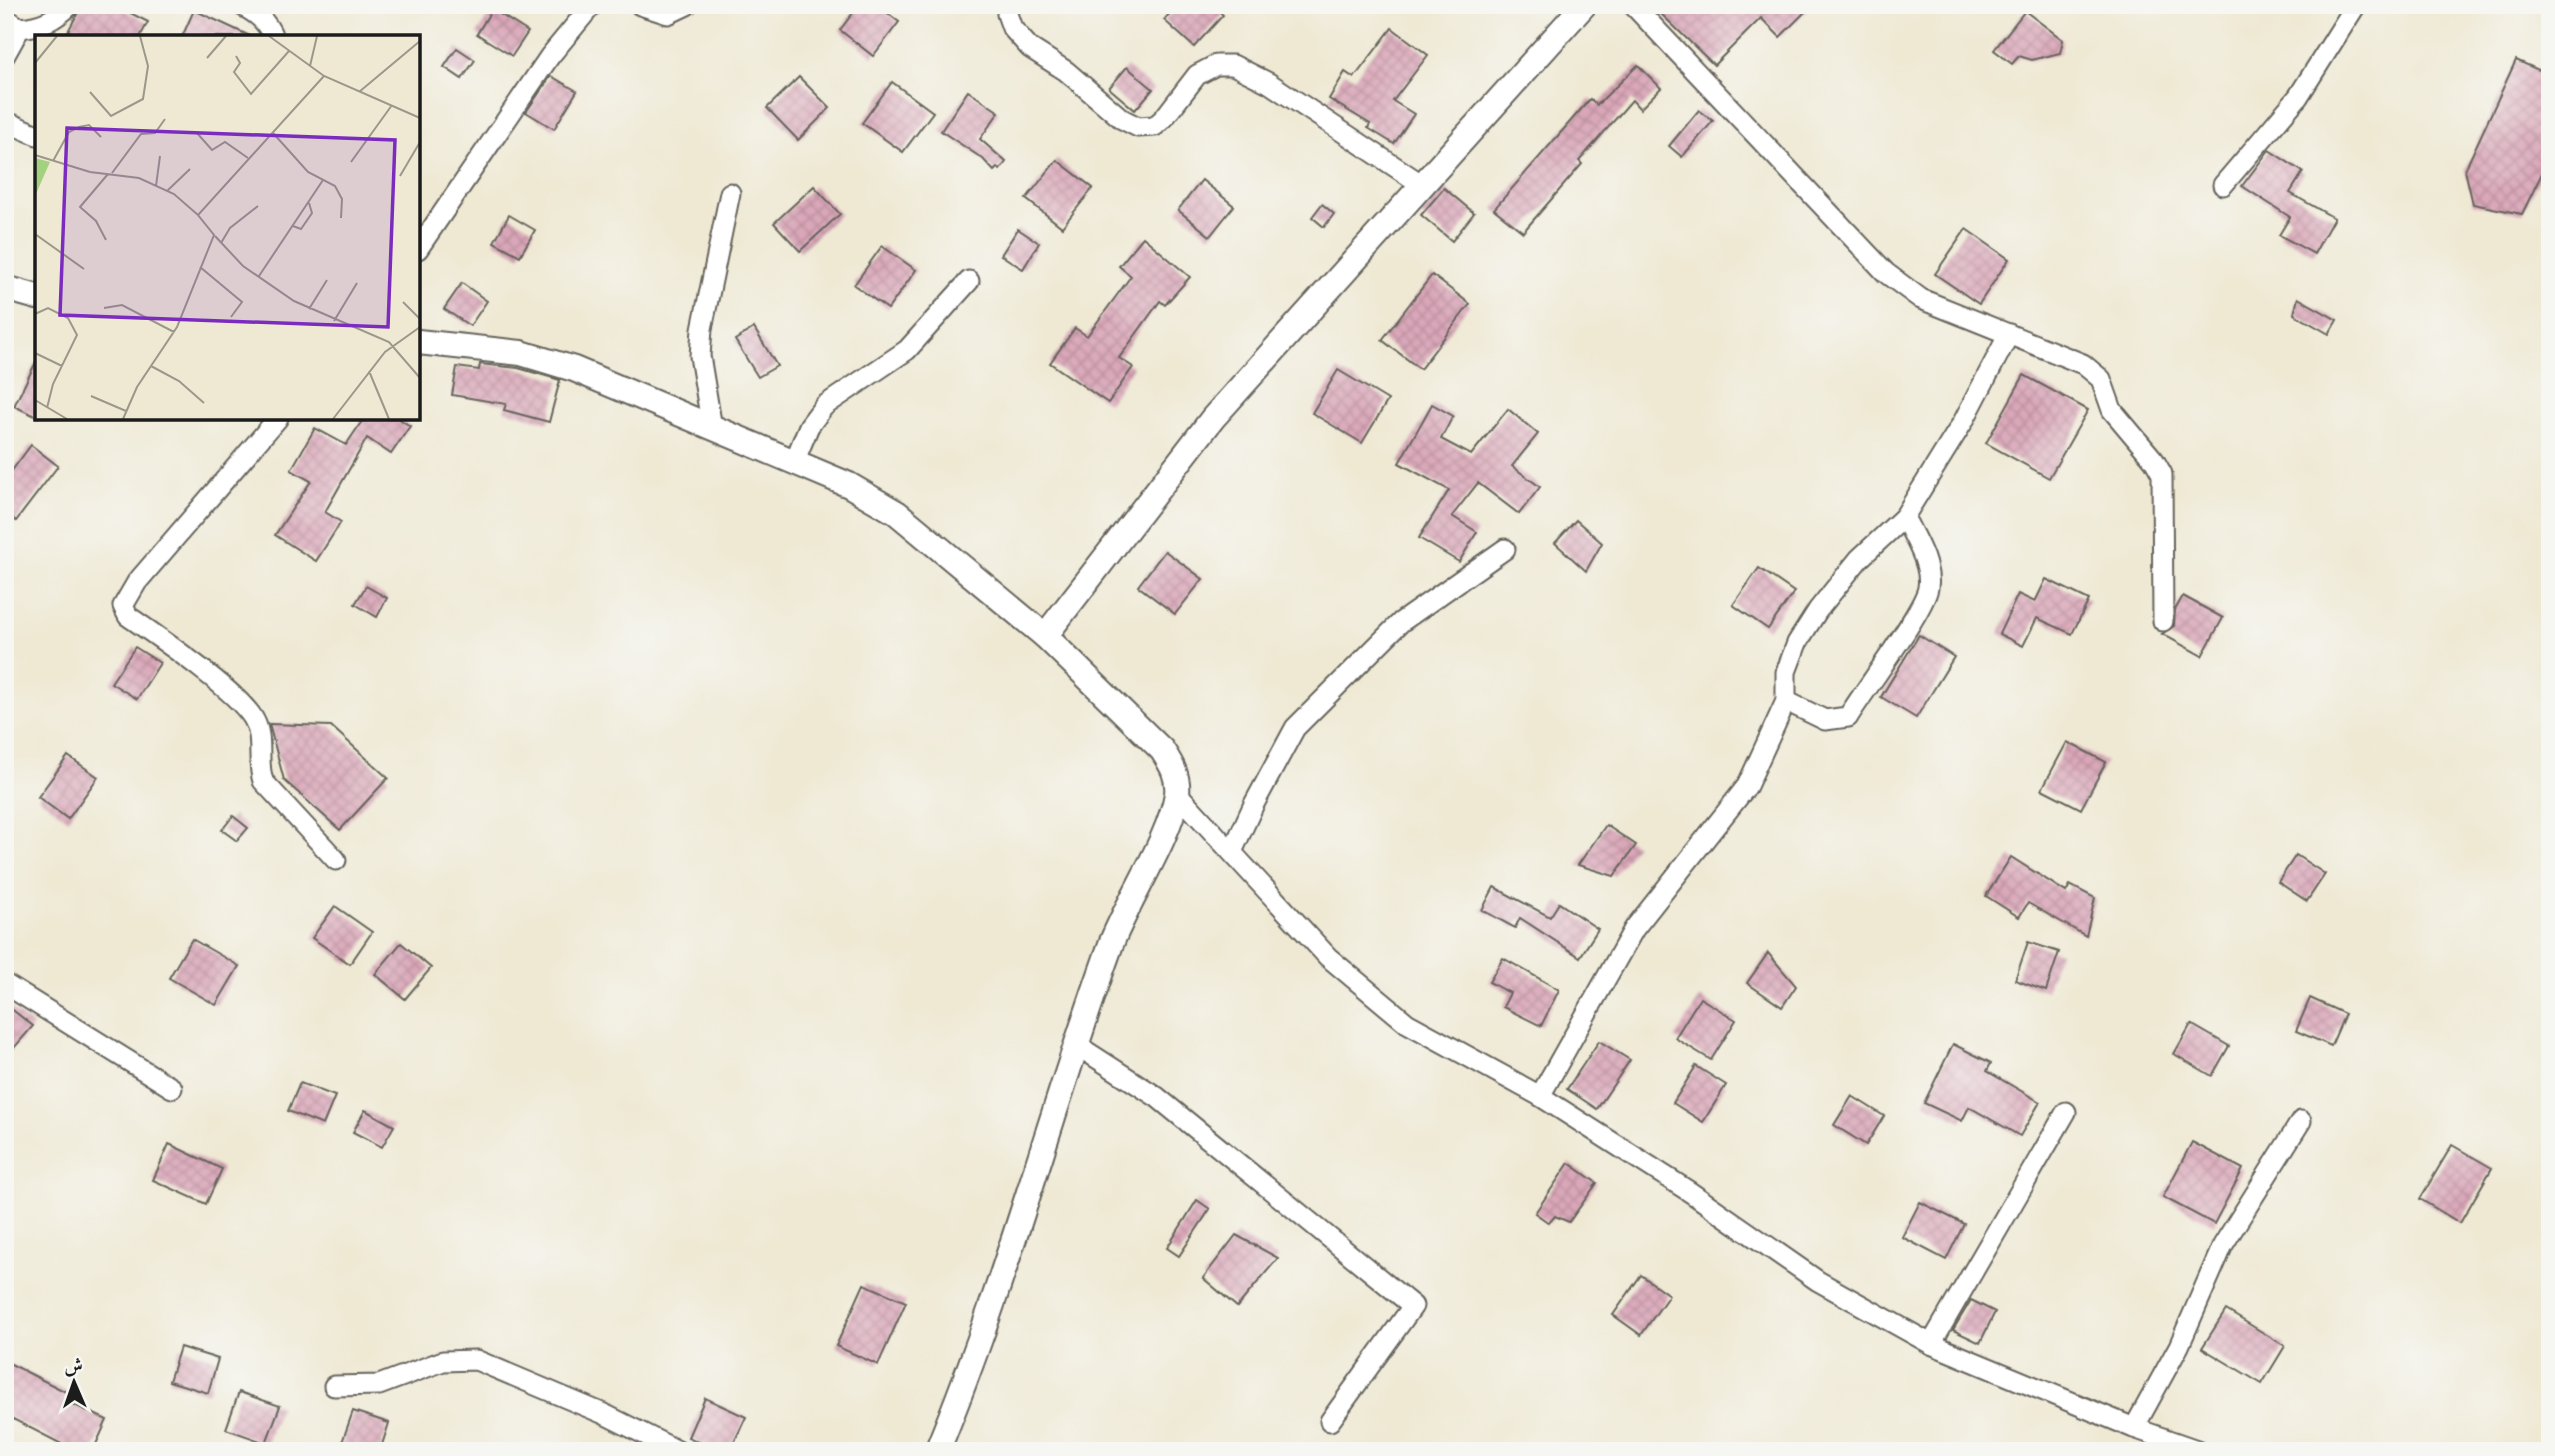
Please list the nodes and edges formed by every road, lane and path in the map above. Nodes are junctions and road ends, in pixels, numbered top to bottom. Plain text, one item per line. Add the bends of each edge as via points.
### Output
1 (70, 5) edge
2 (241, 5) edge
3 (592, 5) edge
4 (640, 5) edge
5 (687, 5) edge
6 (1009, 5) edge
7 (1584, 5) edge
8 (1633, 5) edge
9 (2356, 5) edge
10 (13, 23) edge
11 (271, 35) edge
12 (5, 55) edge
13 (5, 121) edge
14 (35, 134) edge
15 (1421, 184) junction
16 (2222, 185) dead end
17 (730, 193) dead end
18 (420, 245) edge
19 (969, 281) dead end
20 (5, 288) edge
21 (35, 296) edge
22 (2009, 334) junction
23 (420, 342) edge
24 (276, 420) edge
25 (712, 428) junction
26 (795, 460) junction
27 (1904, 517) junction
28 (1505, 549) dead end
29 (2163, 621) dead end
30 (1045, 636) junction
31 (1786, 701) junction
32 (1177, 793) junction
33 (1232, 852) junction
34 (336, 860) dead end
35 (5, 984) edge
36 (1075, 1044) junction
37 (172, 1088) dead end
38 (1540, 1096) junction
39 (2066, 1112) dead end
40 (2301, 1121) dead end
41 (1931, 1344) junction
42 (334, 1386) dead end
43 (1330, 1421) dead end
44 (2134, 1428) junction
45 (678, 1451) edge
46 (937, 1451) edge
47 (2200, 1451) edge

1 - 10 street via 38,26
2 - 11 street via 259,15
3 - 18 street via 550,56
4 - 5 street via 668,13
6 - 15 street via 1012,29 1030,48 1138,127 1155,126 1197,75 1216,65 1233,65 1269,83
7 - 15 street
8 - 22 street via 1886,273 1921,299
9 - 16 street via 2298,97
10 - 12 street
13 - 14 street
15 - 30 street via 1213,418
17 - 25 street via 702,329 700,356
19 - 26 street via 907,350 824,406 809,426
20 - 21 street
22 - 27 street via 1963,422
22 - 29 street via 2083,364 2101,379 2112,410 2162,474
23 - 25 street via 470,345 534,357 574,369
24 - 34 street via 137,582 123,606 128,616 218,684 253,717 263,781
25 - 26 street
26 - 30 street via 897,513
27 - 31 street via 1859,559 1818,610 1797,643 1786,672
27 - 31 street via 1927,568 1928,589 1913,616 1848,717 1825,720
28 - 33 street via 1401,622 1295,728
30 - 32 street via 1162,750 1175,769
31 - 38 street via 1747,786 1634,929
32 - 33 street
32 - 36 street via 1116,933
33 - 38 street via 1328,957 1407,1023
35 - 37 street
36 - 43 street via 1157,1097 1413,1306
36 - 46 street via 1006,1268
38 - 41 street via 1818,1281
39 - 41 street
40 - 44 street via 2223,1245 2179,1346
41 - 44 street
42 - 45 street via 379,1385 443,1361 476,1360
44 - 47 street

